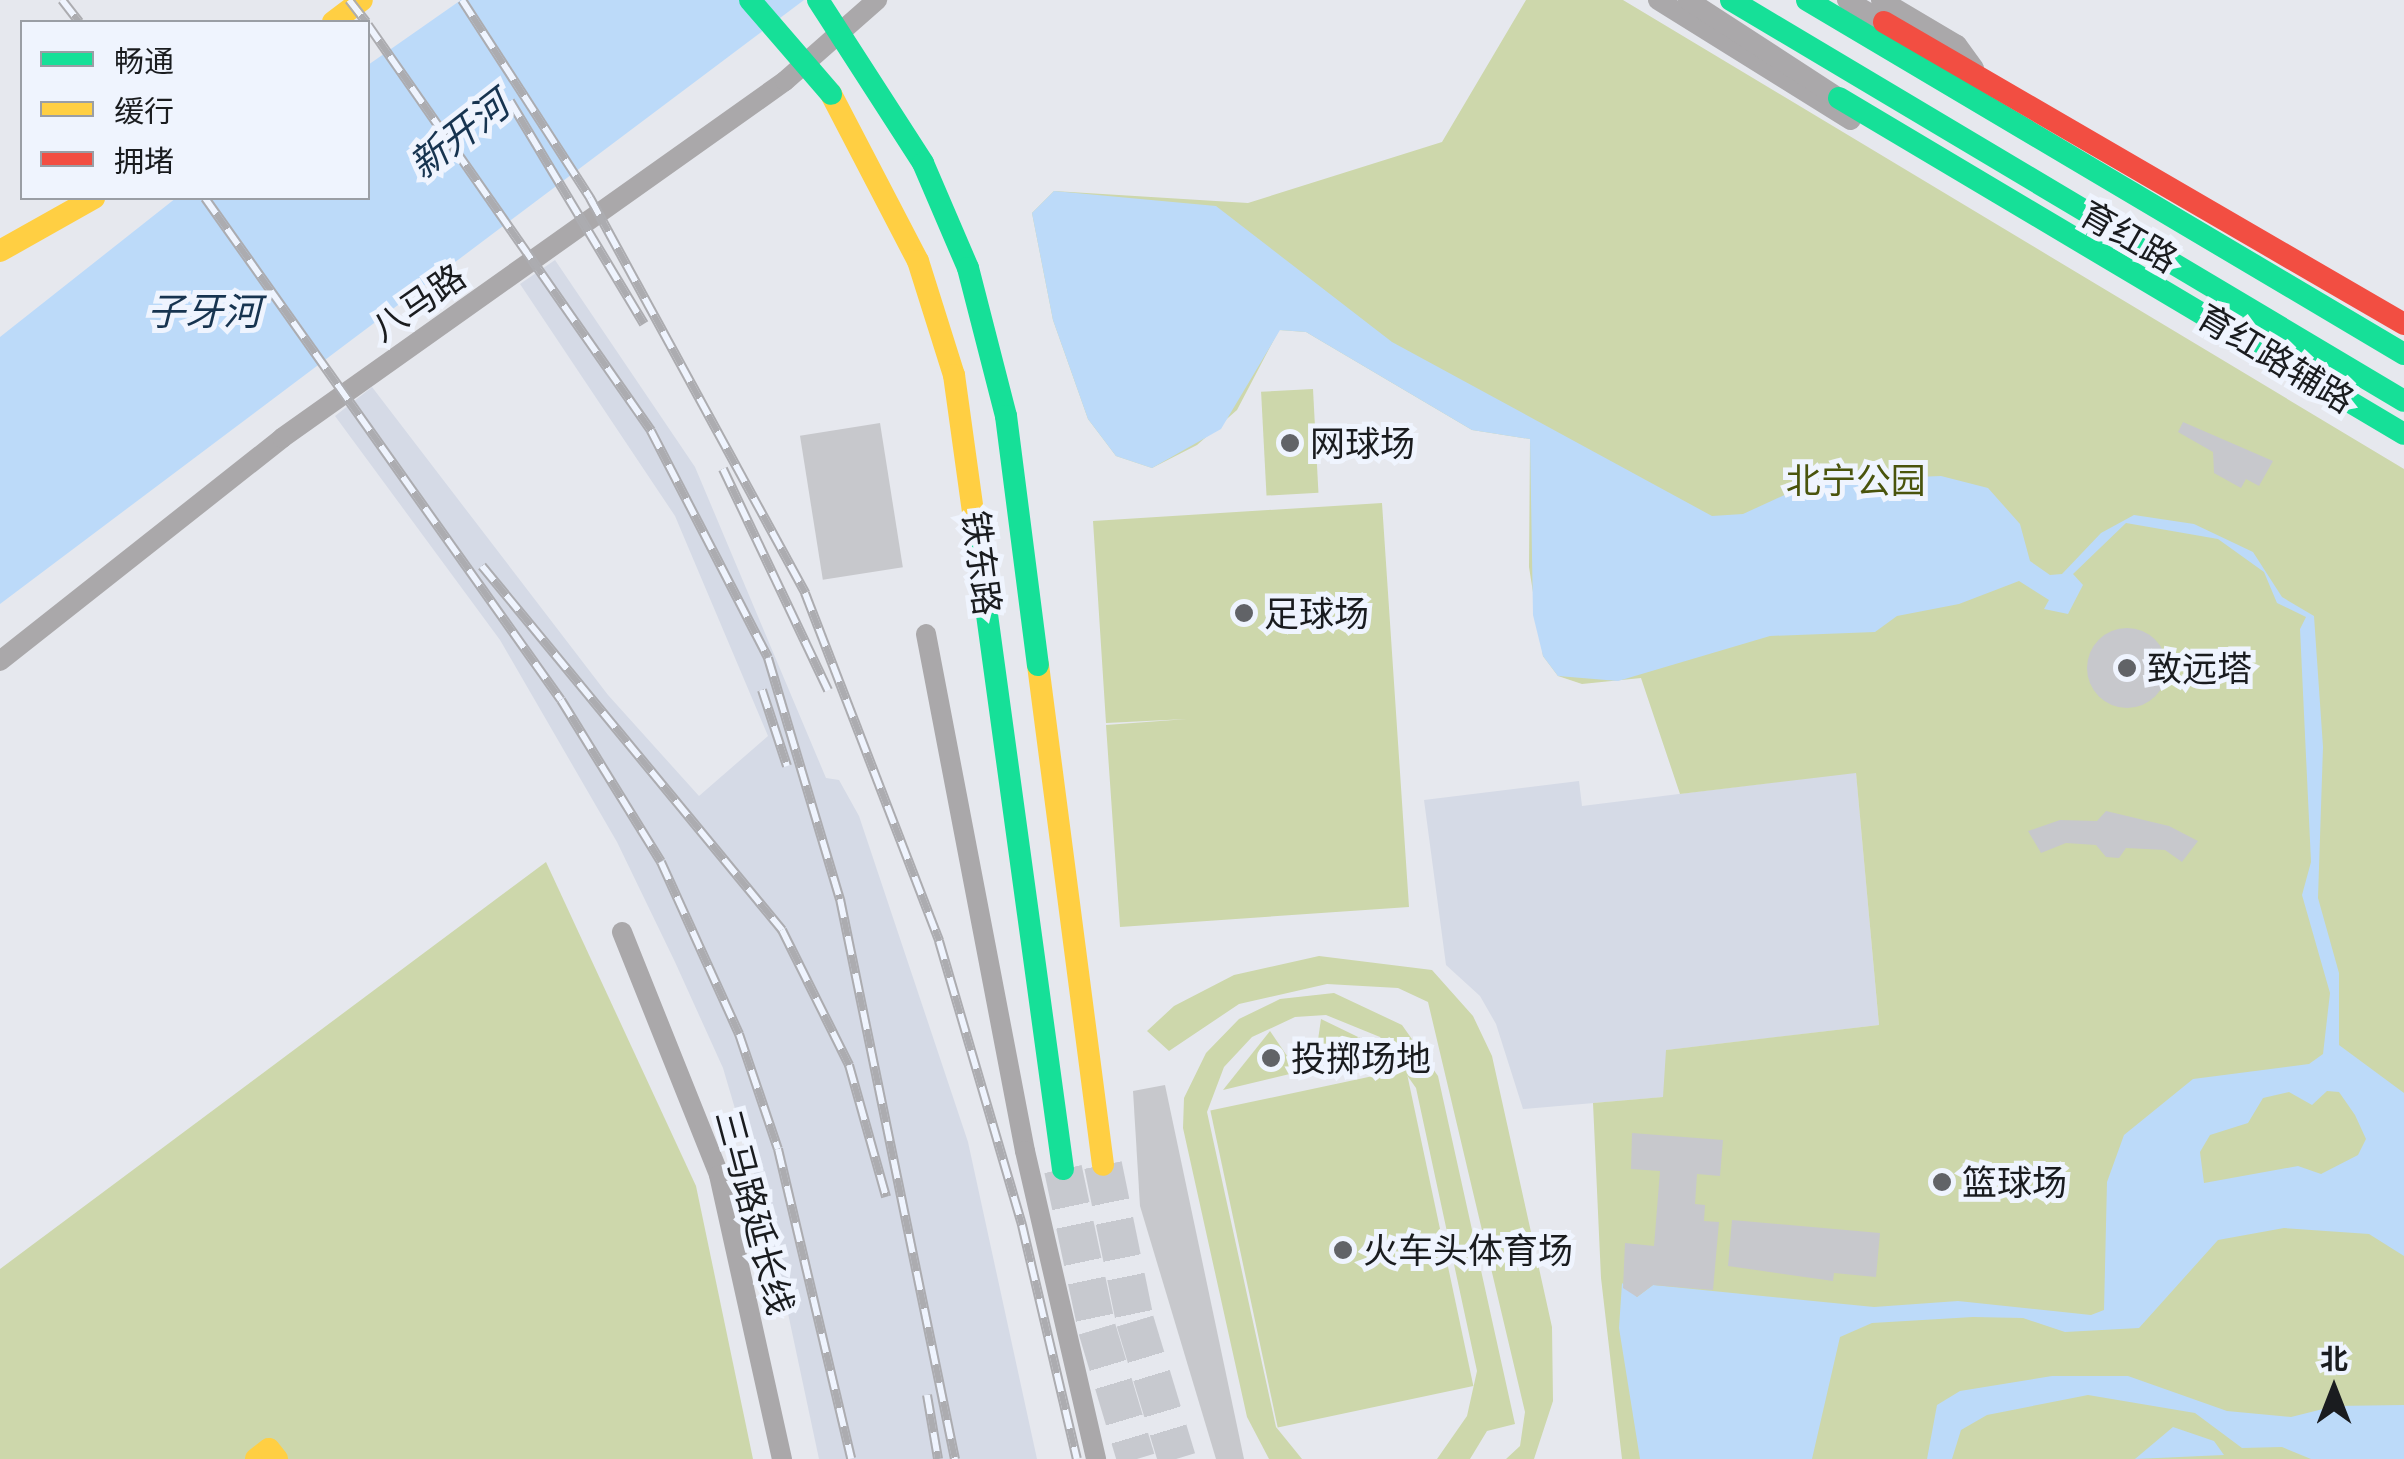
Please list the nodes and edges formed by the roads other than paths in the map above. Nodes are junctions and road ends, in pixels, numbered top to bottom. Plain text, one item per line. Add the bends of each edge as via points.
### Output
1 (362, 0) edge
2 (750, 0) edge
3 (770, 0) edge
4 (818, 0) edge
5 (835, 0) edge
6 (877, 0) edge
7 (1658, 0) edge
8 (1688, 0) edge
9 (1731, 0) edge
10 (1807, 0) edge
11 (1847, 0) edge
12 (336, 20) edge
13 (1879, 20) edge
14 (831, 94) junction
15 (886, 96) junction
16 (1839, 98) joint
17 (1942, 159) junction
18 (91, 200) edge
19 (0, 252) edge
20 (2404, 324) edge
21 (2404, 354) edge
22 (2404, 400) edge
23 (2404, 434) edge
24 (926, 634) dead end
25 (0, 662) edge
26 (622, 932) dead end
27 (1104, 1165) tunnel mouth
28 (1063, 1169) tunnel mouth
29 (782, 1459) edge
30 (1096, 1459) edge

1 - 12 main road
2 - 14 main road, bridge
3 - 14 main road, 铁东路, bridge
4 - 15 main road, 铁东路, bridge
5 - 15 main road, bridge
6 - 25 street, 八马路 via 786,81 282,438
7 - 17 street via 1818,102
8 - 16 street
9 - 22 main road, 育红路
10 - 13 main road
11 - 13 street, 育红路
13 - 20 main road
13 - 21 main road, 育红路
14 - 28 main road, 铁东路 via 892,202 950,360
15 - 27 main road, 铁东路, bridge via 950,221 990,344
16 - 17 main road, 育红路辅路
17 - 23 main road, 育红路辅路
18 - 19 main road
24 - 30 street via 1024,1151
26 - 29 street, 三马路延长线 via 719,1174

